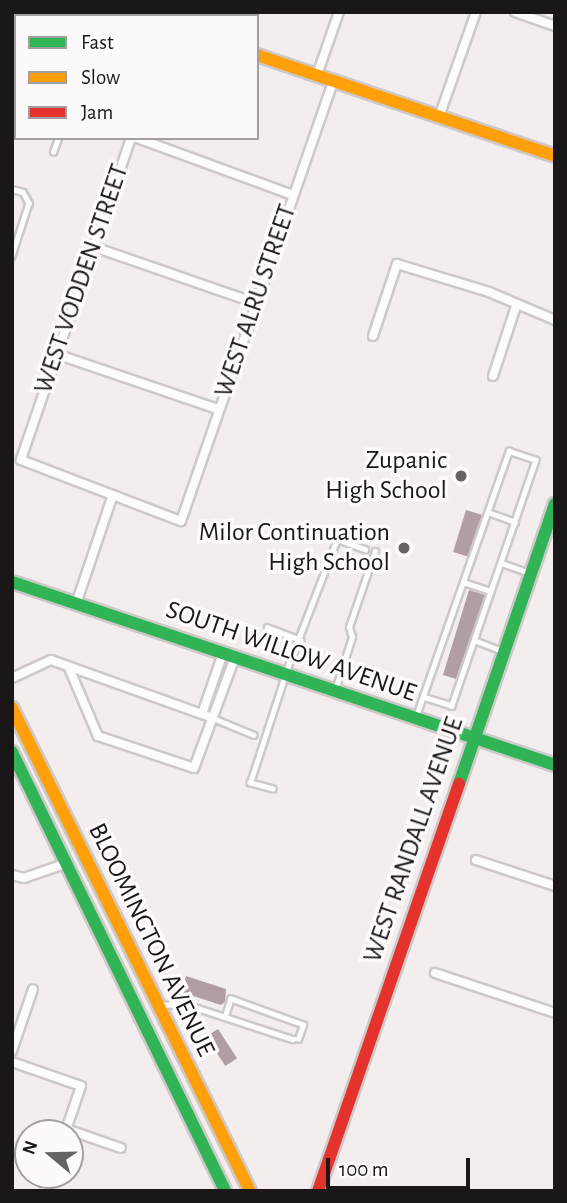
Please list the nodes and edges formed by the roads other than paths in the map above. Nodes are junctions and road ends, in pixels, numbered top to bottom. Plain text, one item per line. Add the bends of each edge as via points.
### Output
1 (339, 12) edge
2 (476, 12) edge
3 (515, 12) edge
4 (555, 26) edge
5 (259, 56) edge
6 (317, 75) junction
7 (333, 81) junction
8 (439, 117) junction
9 (57, 140) edge
10 (130, 140) edge
11 (142, 140) edge
12 (53, 152) dead end
13 (555, 156) edge
14 (12, 189) edge
15 (293, 195) junction
16 (94, 247) junction
17 (12, 256) edge
18 (256, 303) junction
19 (516, 306) junction
20 (555, 320) edge
21 (373, 336) dead end
22 (56, 354) junction
23 (493, 376) dead end
24 (218, 409) junction
25 (114, 495) junction
26 (555, 504) edge
27 (488, 512) junction
28 (515, 522) junction
29 (552, 522) edge
30 (365, 549) dead end
31 (376, 551) dead end
32 (501, 563) junction
33 (530, 573) junction
34 (12, 582) edge
35 (463, 582) junction
36 (491, 591) junction
37 (76, 604) junction
38 (267, 627) dead end
39 (301, 639) junction
40 (474, 640) junction
41 (503, 651) junction
42 (229, 655) junction
43 (69, 668) junction
44 (286, 674) junction
45 (12, 678) edge
46 (335, 691) junction
47 (423, 697) junction
48 (12, 708) edge
49 (202, 714) junction
50 (416, 718) junction
51 (213, 719) junction
52 (254, 735) dead end
53 (474, 737) junction
54 (12, 752) edge
55 (555, 765) edge
56 (273, 789) dead end
57 (476, 860) dead end
58 (67, 863) junction
59 (12, 875) edge
60 (555, 886) edge
61 (435, 973) dead end
62 (33, 989) dead end
63 (158, 1005) junction
64 (555, 1013) edge
65 (225, 1017) junction
66 (12, 1051) edge
67 (12, 1062) edge
68 (70, 1119) edge
69 (84, 1137) edge
70 (121, 1148) dead end
71 (225, 1191) edge
72 (250, 1191) edge
73 (318, 1191) edge

1 - 6 street
2 - 8 street
3 - 4 street
5 - 6 main road
6 - 7 main road
7 - 8 main road
7 - 15 street, WEST ALRU STREET
8 - 13 main road
9 - 12 lane
10 - 16 street, WEST VODDEN STREET
11 - 15 street
14 - 17 lane via 23,192 29,203
15 - 18 street, WEST ALRU STREET
16 - 18 street
16 - 22 street, WEST VODDEN STREET
18 - 24 street, WEST ALRU STREET
19 - 20 street
19 - 21 street via 489,292 397,264
19 - 23 street
22 - 24 street
22 - 25 street, WEST VODDEN STREET via 21,460
24 - 25 street, WEST ALRU STREET via 181,521
25 - 37 street
26 - 29 main road, WEST RANDALL AVENUE
27 - 28 lane
27 - 28 lane via 509,450 536,460
27 - 35 lane
28 - 32 lane
29 - 33 main road, WEST RANDALL AVENUE
30 - 39 lane via 337,539
31 - 46 lane via 349,627 352,637
32 - 33 lane
32 - 36 lane
33 - 41 main road, WEST RANDALL AVENUE
34 - 37 main road, SOUTH WILLOW AVENUE
35 - 36 lane
35 - 47 lane
36 - 40 lane
37 - 42 main road, SOUTH WILLOW AVENUE
38 - 39 lane
39 - 44 lane
40 - 41 lane
40 - 47 lane via 452,706
41 - 53 main road, WEST RANDALL AVENUE
42 - 44 main road, SOUTH WILLOW AVENUE
42 - 49 street
42 - 51 street
43 - 45 street via 51,660
43 - 49 street
43 - 51 street via 99,736 106,741 194,768
44 - 46 main road, SOUTH WILLOW AVENUE
44 - 56 lane via 250,783
46 - 50 main road, SOUTH WILLOW AVENUE
47 - 50 lane
48 - 63 main road, BLOOMINGTON AVENUE
49 - 51 street
50 - 53 main road, SOUTH WILLOW AVENUE
51 - 52 lane
53 - 55 main road, SOUTH WILLOW AVENUE
53 - 73 main road, WEST RANDALL AVENUE
54 - 58 main road, BLOOMINGTON AVENUE
57 - 60 street
58 - 59 street via 24,878
58 - 71 main road, BLOOMINGTON AVENUE
61 - 64 street
62 - 66 street
63 - 65 lane via 185,1004
63 - 72 main road, BLOOMINGTON AVENUE
65 - 65 lane via 292,1039 298,1039 303,1025 231,999
67 - 68 street via 81,1086
69 - 70 street

